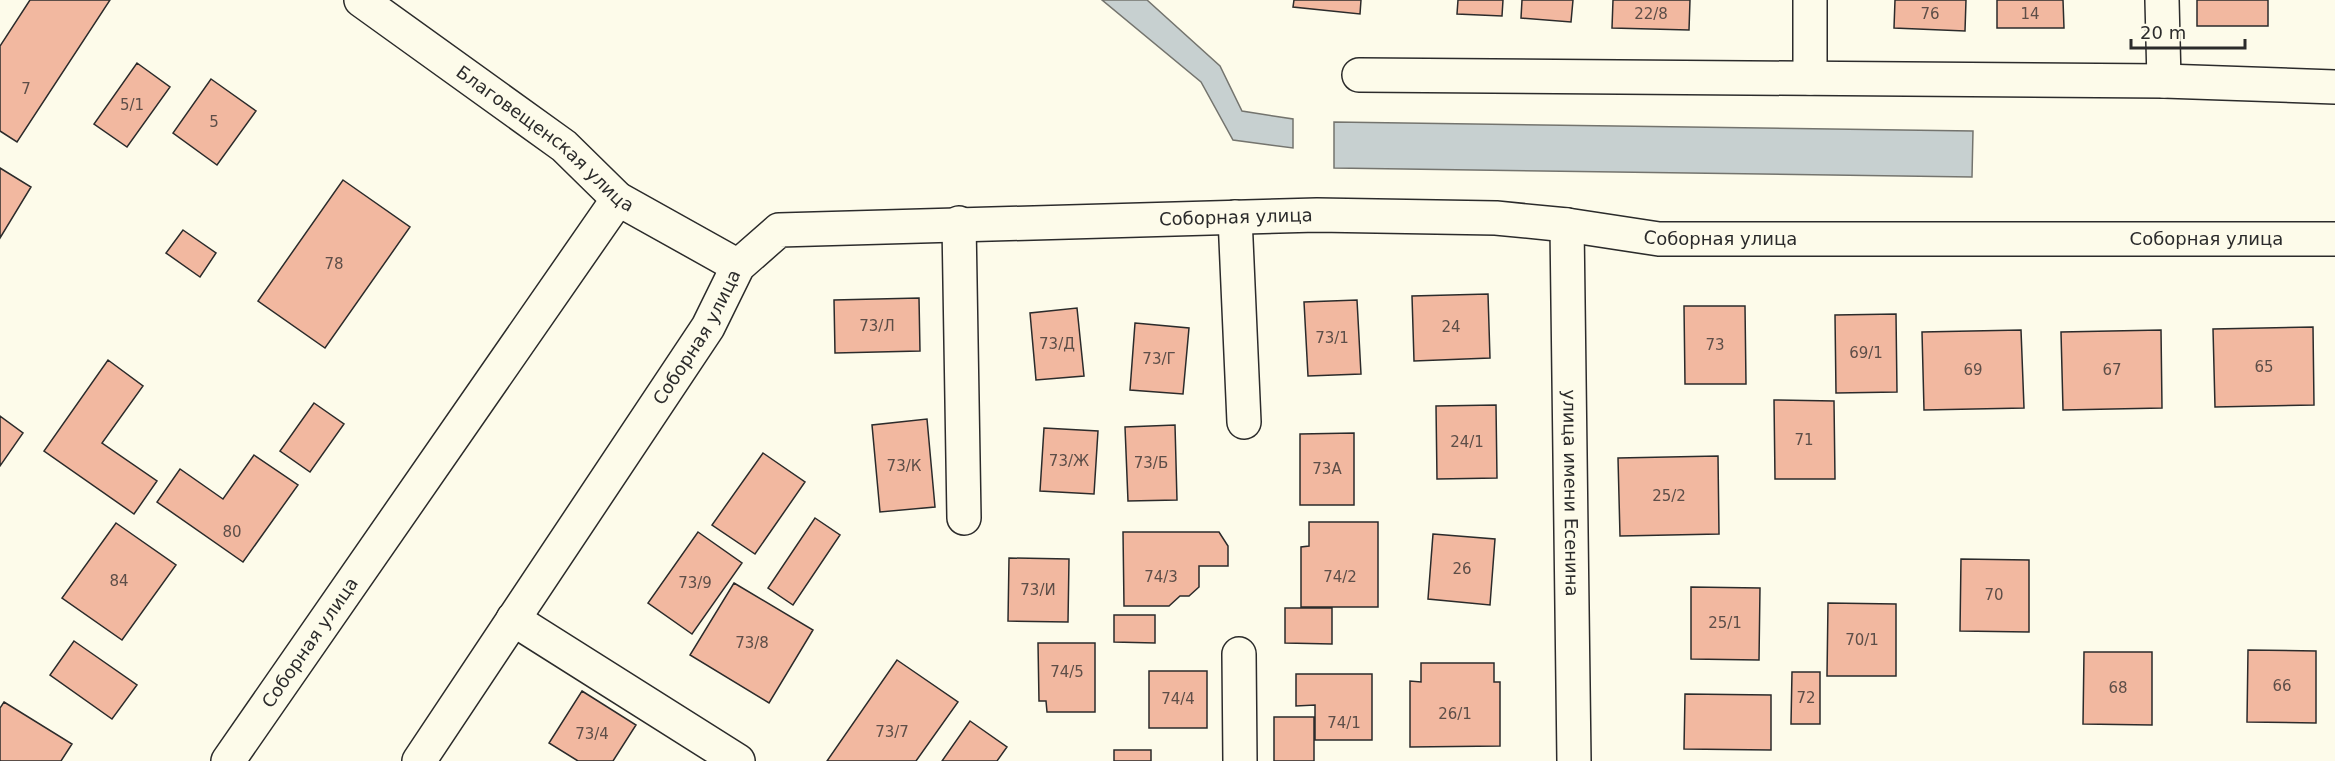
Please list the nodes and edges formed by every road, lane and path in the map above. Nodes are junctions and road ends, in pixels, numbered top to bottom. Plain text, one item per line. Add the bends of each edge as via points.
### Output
1 (361, 0) edge
2 (1810, 0) edge
3 (2162, 0) edge
4 (1359, 75) dead end
5 (1810, 78) junction
6 (2164, 81) junction
7 (2335, 87) edge
8 (618, 199) junction
9 (1234, 217) junction
10 (959, 223) junction
11 (1567, 225) junction
12 (2335, 239) edge
13 (738, 266) junction
14 (1244, 423) dead end
15 (964, 518) dead end
16 (513, 620) junction
17 (1239, 654) dead end
18 (228, 761) edge
19 (419, 761) edge
20 (738, 761) edge
21 (1240, 761) edge
22 (1574, 761) edge

1 - 8 street, Благовещенская улица via 564,146
2 - 5 street
3 - 6 street
4 - 5 street
5 - 6 street
6 - 7 street
8 - 13 street, Благовещенская улица
8 - 18 street, Соборная улица
9 - 10 street, Соборная улица
9 - 11 street, Соборная улица via 1496,218
9 - 14 street
10 - 13 street, Соборная улица via 779,230
10 - 15 street
11 - 12 street, Соборная улица via 1659,239
11 - 22 street, улица имени Есенина
13 - 16 street, Соборная улица via 708,327
16 - 19 street, Соборная улица
16 - 20 street
17 - 21 street

